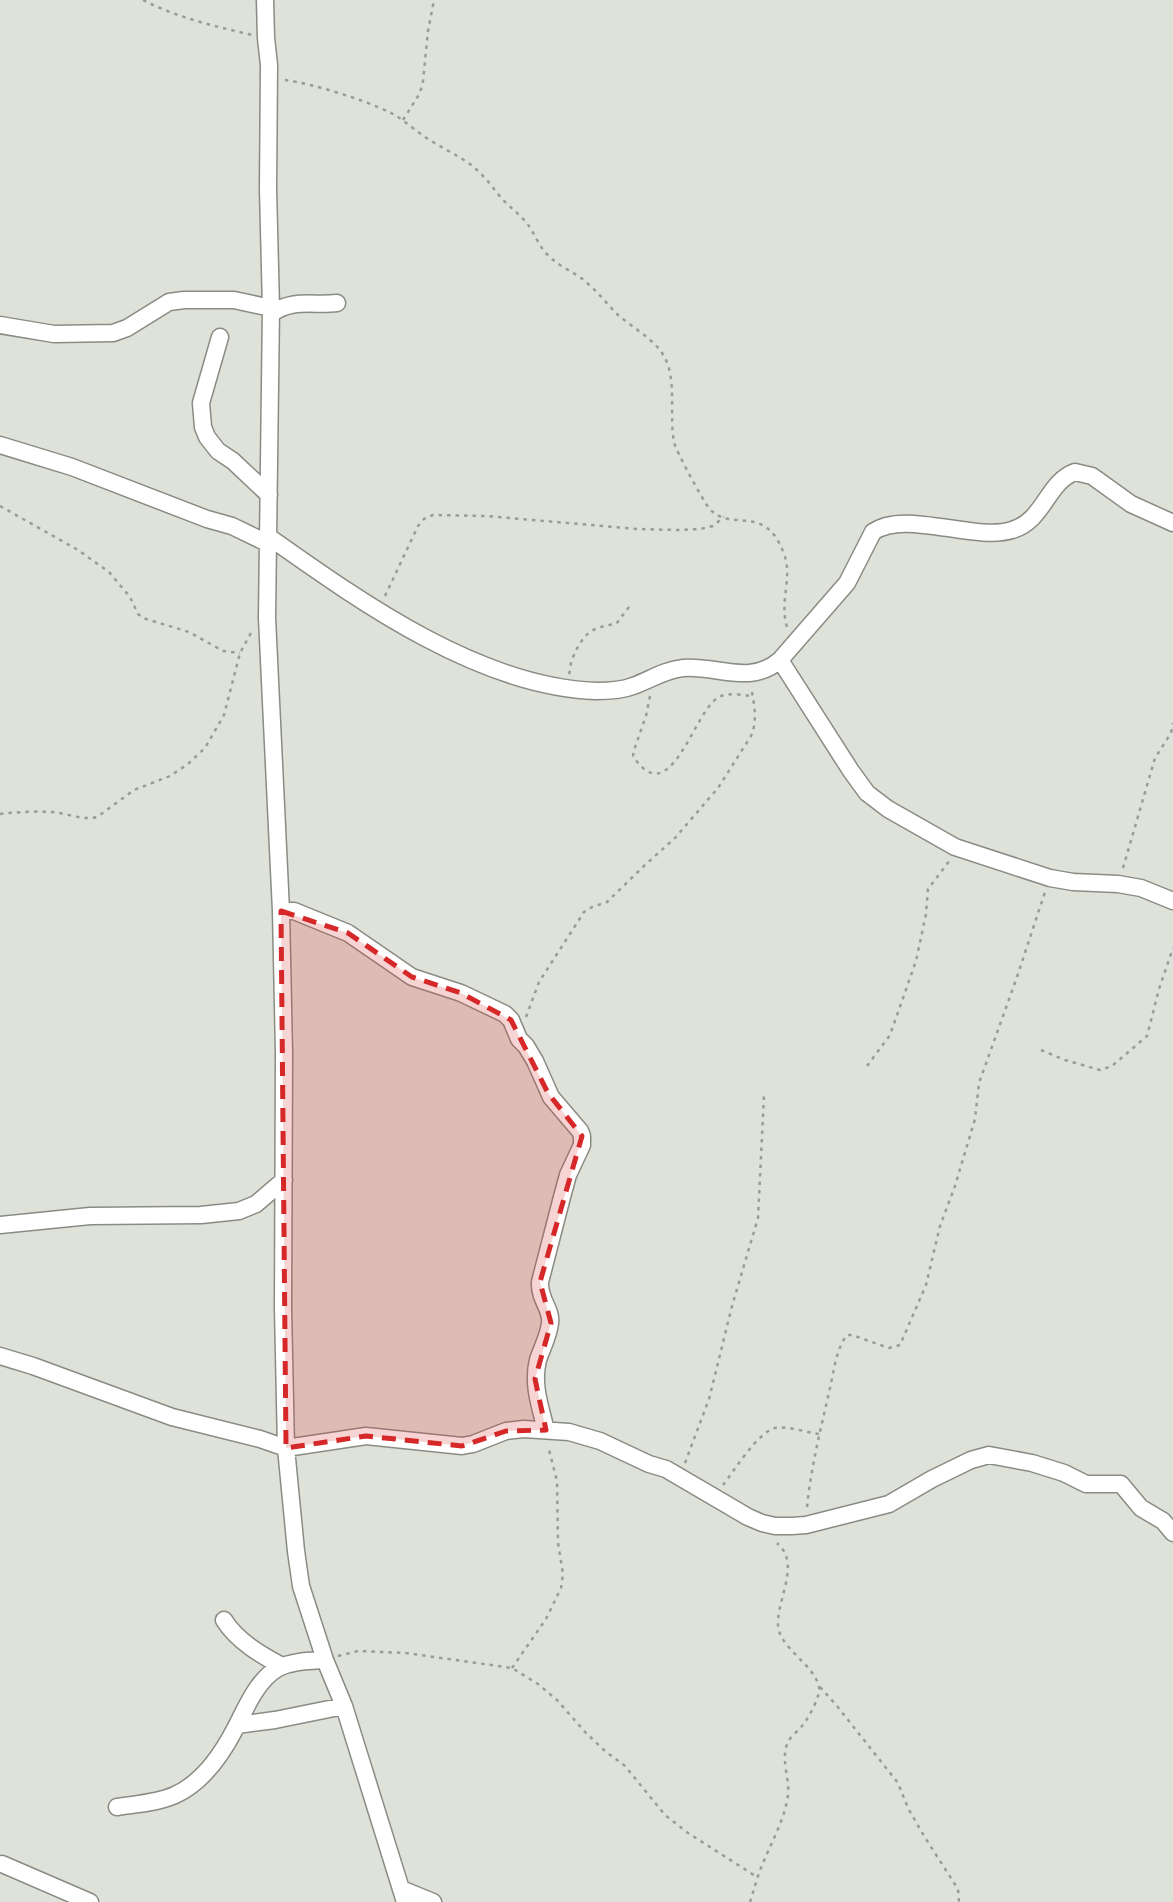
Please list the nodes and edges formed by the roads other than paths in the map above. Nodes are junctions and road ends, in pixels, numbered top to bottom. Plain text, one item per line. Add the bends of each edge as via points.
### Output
1 (265, 0) edge
2 (337, 303) dead end
3 (271, 311) junction
4 (0, 325) edge
5 (220, 337) dead end
6 (0, 445) edge
7 (269, 495) junction
8 (1173, 523) edge
9 (269, 541) junction
10 (780, 660) junction
11 (1173, 901) edge
12 (281, 911) junction
13 (284, 1180) junction
14 (0, 1225) edge
15 (0, 1356) edge
16 (546, 1430) junction
17 (286, 1448) junction
18 (1173, 1533) edge
19 (225, 1620) dead end
20 (325, 1660) junction
21 (282, 1666) junction
22 (344, 1706) junction
23 (237, 1725) junction
24 (117, 1807) dead end
25 (2, 1864) edge
26 (403, 1896) edge
27 (90, 1902) edge
28 (433, 1902) edge

1 - 3 street
2 - 3 street
3 - 4 street via 234,300 184,300 169,302 113,333 54,334
3 - 7 street
5 - 7 street via 201,403 204,427 218,451
6 - 9 street
7 - 9 street
8 - 10 street via 1130,504 1092,476 1074,472 1061,479 1032,519 1011,531 880,527 836,598
9 - 10 street via 442,646 483,666 557,687 619,689 687,667 748,673 771,668
9 - 12 street via 267,618
10 - 11 street via 850,771 867,793 888,809 956,847 1050,878 1118,884
12 - 13 street
12 - 16 street via 294,911 348,933 412,978 497,1009 511,1020 551,1097 583,1136 540,1282 551,1323 535,1379
13 - 14 street via 256,1204 239,1211 90,1216
13 - 17 street
15 - 17 street via 172,1417
16 - 17 street via 506,1431 463,1446 366,1437
16 - 18 street via 600,1441 775,1526 806,1525 889,1504 932,1479 989,1455 1032,1463 1086,1484 1121,1484 1141,1508
17 - 20 street via 301,1586
19 - 21 street via 249,1646
20 - 21 street
20 - 22 street
21 - 23 street via 259,1686
22 - 23 street
22 - 26 street
23 - 24 street via 224,1749 191,1786 154,1801
25 - 27 street
26 - 28 street

